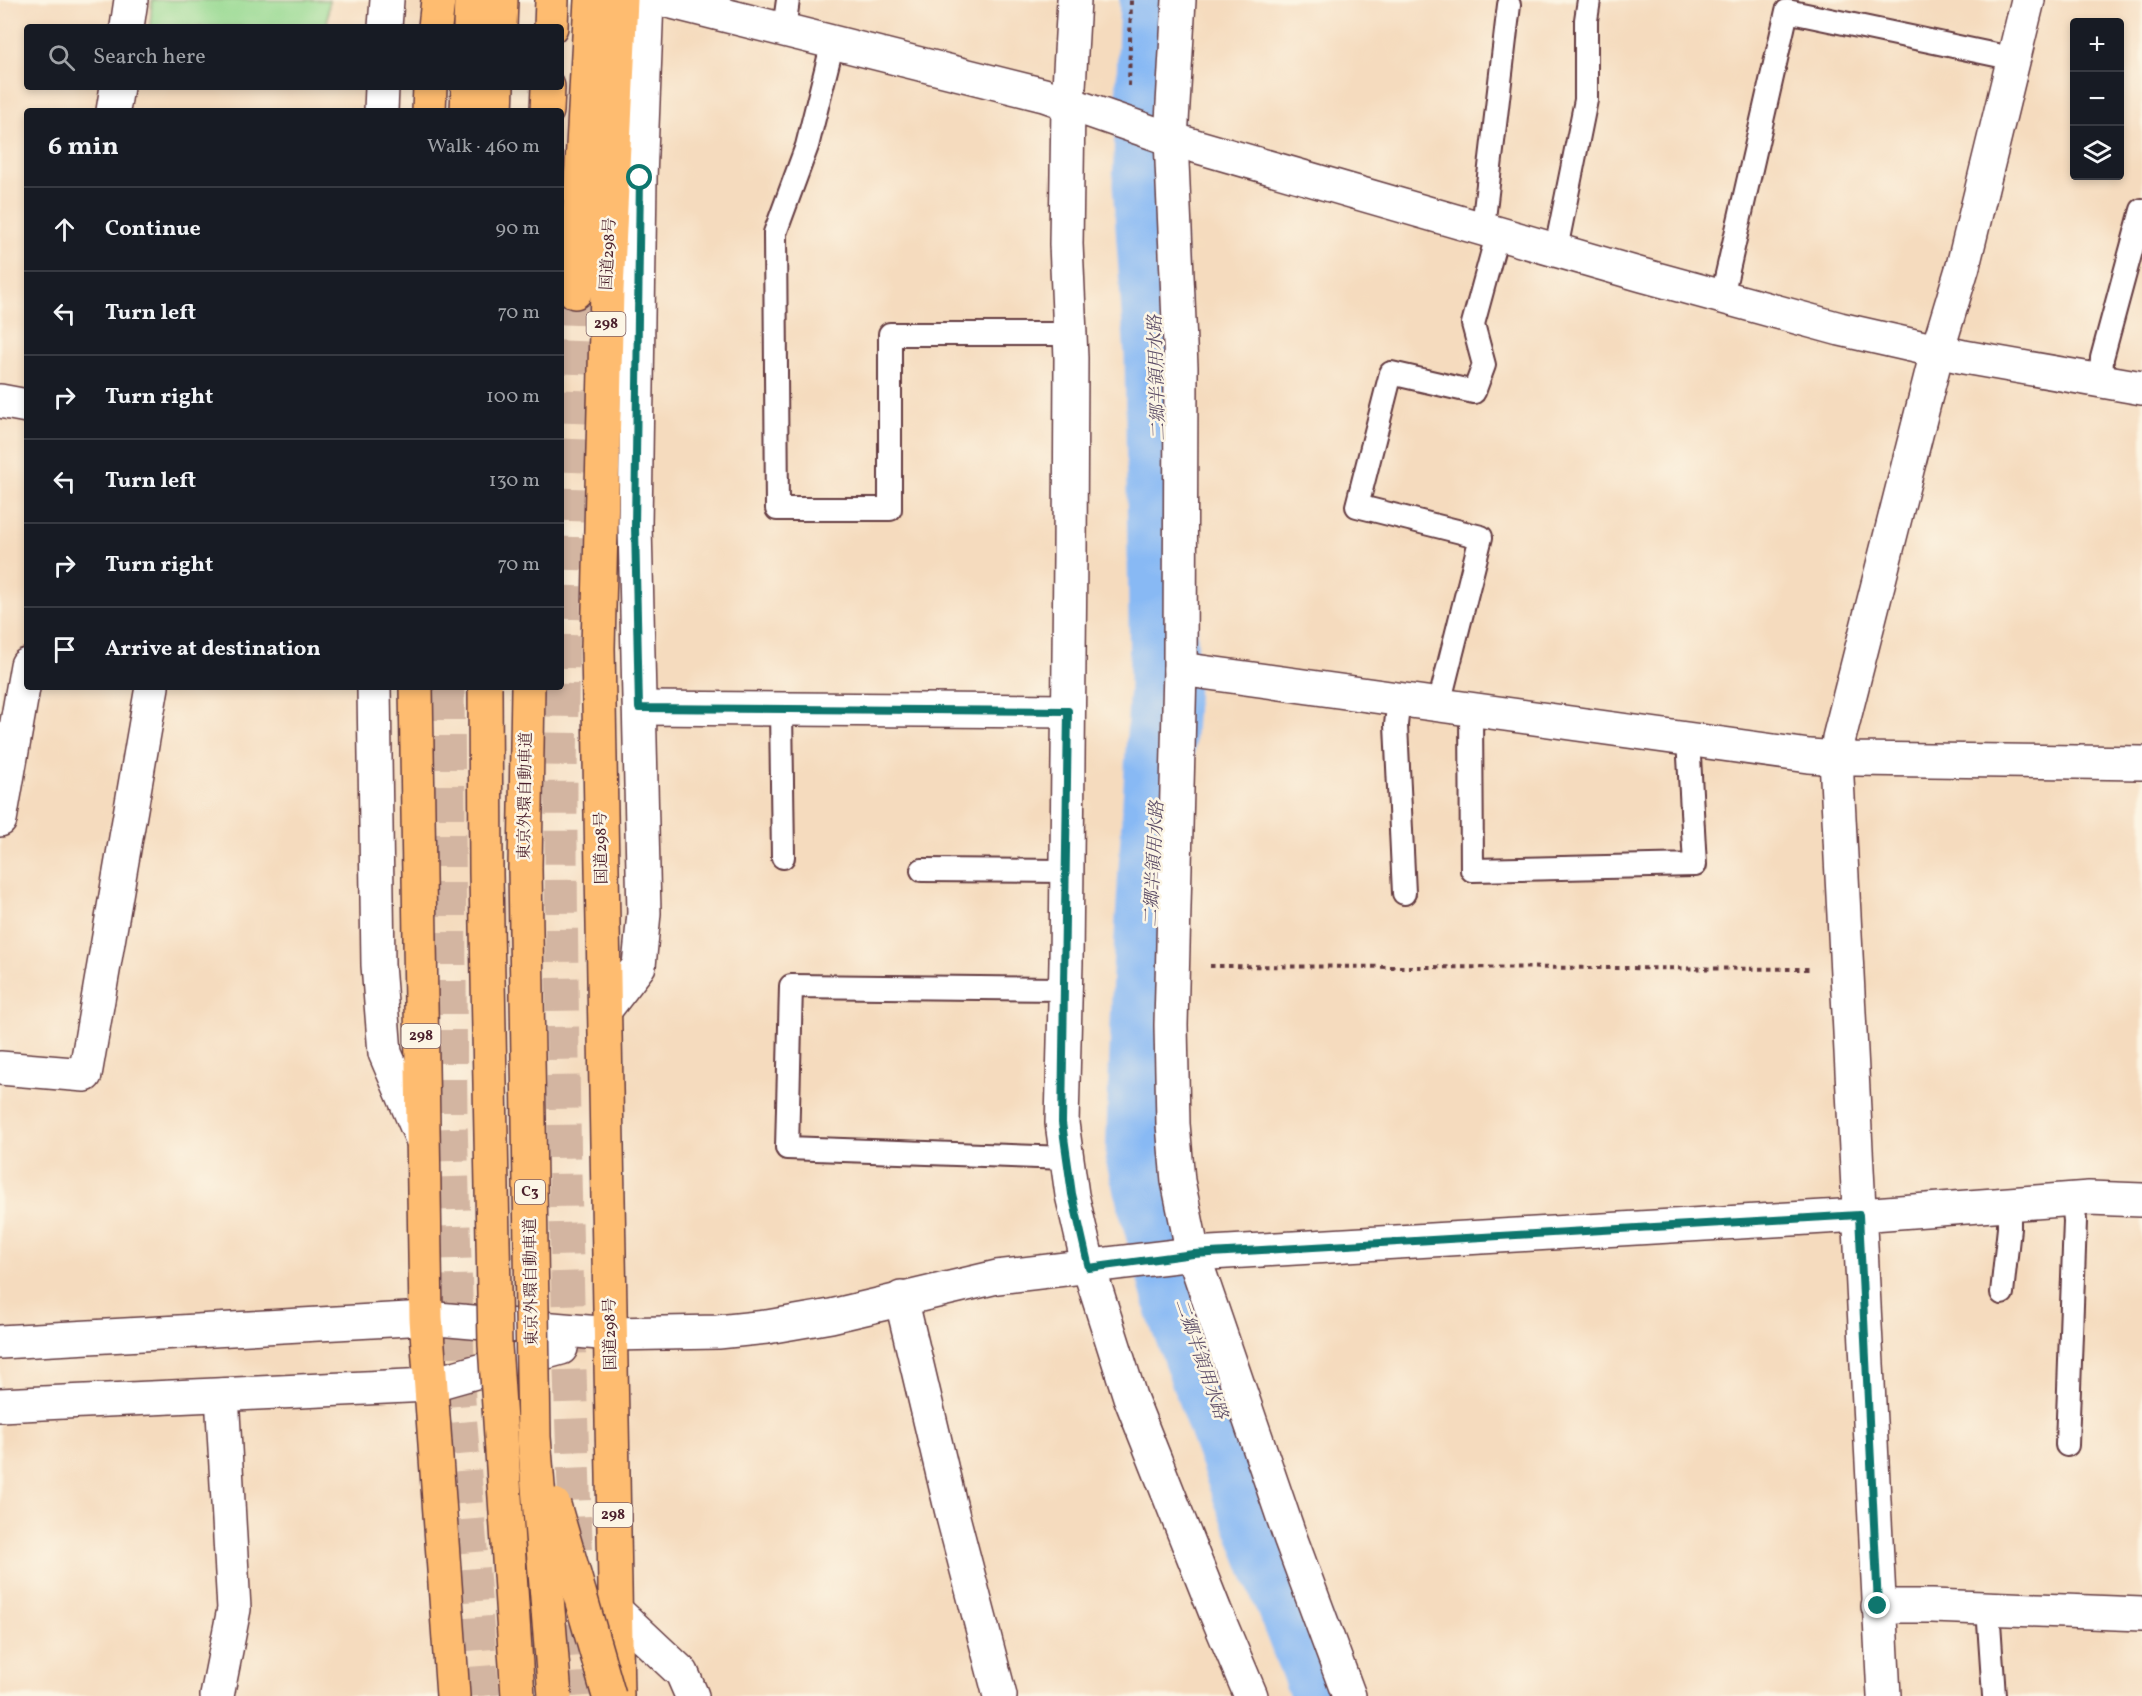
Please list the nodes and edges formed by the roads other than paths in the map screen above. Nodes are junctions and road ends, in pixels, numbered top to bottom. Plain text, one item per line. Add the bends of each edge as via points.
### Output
1 (132, 0) edge
2 (387, 0) edge
3 (438, 0) edge
4 (471, 0) edge
5 (501, 0) edge
6 (552, 0) edge
7 (591, 0) edge
8 (621, 0) edge
9 (647, 0) edge
10 (664, 0) edge
11 (1074, 0) edge
12 (1179, 0) edge
13 (1589, 0) edge
14 (2028, 0) edge
15 (1509, 5) dead end
16 (786, 15) edge
17 (128, 24) edge
18 (386, 24) edge
19 (435, 24) edge
20 (470, 24) edge
21 (500, 24) edge
22 (551, 24) edge
23 (833, 42) junction
24 (2015, 59) junction
25 (116, 90) edge
26 (382, 90) edge
27 (430, 90) edge
28 (468, 90) edge
29 (497, 90) edge
30 (548, 90) edge
31 (114, 108) edge
32 (381, 108) edge
33 (429, 108) edge
34 (467, 108) edge
35 (496, 108) edge
36 (547, 108) edge
37 (1083, 110) junction
38 (1171, 139) junction
39 (2142, 210) edge
40 (1491, 230) junction
41 (1556, 249) junction
42 (576, 292) tunnel mouth
43 (1722, 296) junction
44 (1070, 334) junction
45 (1937, 352) junction
46 (2101, 382) junction
47 (2142, 388) edge
48 (0, 401) edge
49 (24, 405) edge
50 (1180, 669) junction
51 (24, 682) edge
52 (151, 690) edge
53 (374, 690) edge
54 (416, 690) edge
55 (485, 690) edge
56 (528, 690) edge
57 (1399, 698) junction
58 (1439, 704) junction
59 (639, 708) junction
60 (781, 709) junction
61 (1471, 709) junction
62 (1068, 711) junction
63 (1688, 739) junction
64 (1836, 759) junction
65 (2142, 763) edge
66 (0, 820) edge
67 (783, 857) dead end
68 (922, 870) dead end
69 (1067, 871) junction
70 (1404, 893) dead end
71 (1066, 989) junction
72 (604, 1010) junction
73 (0, 1068) edge
74 (423, 1140) junction
75 (1067, 1158) junction
76 (2073, 1199) junction
77 (2142, 1200) edge
78 (2009, 1203) junction
79 (1859, 1215) junction
80 (1193, 1254) junction
81 (1089, 1268) junction
82 (2002, 1293) dead end
83 (901, 1298) junction
84 (426, 1318) junction
85 (611, 1334) junction
86 (0, 1342) edge
87 (429, 1385) junction
88 (222, 1395) junction
89 (0, 1405) edge
90 (534, 1437) junction
91 (2067, 1445) dead end
92 (1878, 1606) junction
93 (1988, 1608) junction
94 (614, 1609) junction
95 (2142, 1614) edge
96 (218, 1696) edge
97 (453, 1696) edge
98 (518, 1696) edge
99 (555, 1696) edge
100 (609, 1696) edge
101 (617, 1696) edge
102 (692, 1696) edge
103 (1000, 1696) edge
104 (1251, 1696) edge
105 (1349, 1696) edge
106 (1884, 1696) edge
107 (1994, 1696) edge

1 - 17 street
2 - 18 street
3 - 19 highway
4 - 20 highway
5 - 21 highway
6 - 22 highway
7 - 42 highway, 国道298号 / 298
8 - 72 highway, 国道298号 / 298 via 607,290 598,648
9 - 59 street via 635,526
10 - 16 street
11 - 37 street
12 - 38 street
13 - 41 lane via 1586,99
14 - 24 street
15 - 40 lane
16 - 23 street
23 - 37 street via 1044,95
23 - 44 lane via 807,146 775,233 777,509 890,509 890,334
24 - 43 lane via 1787,10
24 - 45 street via 1963,266
25 - 31 street
26 - 32 street
27 - 33 highway
28 - 34 highway
29 - 35 highway
30 - 36 highway
37 - 38 street
37 - 44 street via 1066,244
38 - 40 street
38 - 50 street via 1181,368
39 - 46 lane via 2102,358
40 - 41 street
40 - 58 lane via 1473,324 1484,365 1474,392 1391,373 1358,506 1481,537
41 - 43 street
43 - 45 street
44 - 62 street
45 - 46 street
45 - 64 street
46 - 47 street
48 - 49 street
50 - 57 street
50 - 80 street via 1173,1124 1178,1181
51 - 66 street
52 - 73 street via 85,1075
53 - 74 street via 378,965 385,1053
54 - 74 highway, 298
55 - 98 highway, C3, bridge via 495,1345
56 - 90 highway, 東京外環自動車道 / C3, bridge via 525,868
57 - 58 street
57 - 70 lane via 1396,725
58 - 61 street
59 - 60 street
59 - 72 street via 644,914 639,966
60 - 62 street
60 - 67 lane
61 - 63 street
61 - 63 lane via 1472,870 1695,865
62 - 69 street
63 - 64 street
64 - 65 street
64 - 79 street
68 - 69 lane
69 - 71 street
71 - 75 street via 1062,1123
71 - 75 lane via 790,986 787,1148
72 - 85 highway, 国道298号 / 298
74 - 84 highway, 298
75 - 81 street
76 - 77 street
76 - 78 street
76 - 91 lane
78 - 79 street
78 - 82 lane
79 - 80 street
79 - 92 street
80 - 81 street
80 - 105 street
81 - 83 street via 997,1277
81 - 104 street via 1130,1397
83 - 85 street via 767,1327 678,1334
83 - 103 street
84 - 85 street
84 - 86 street
84 - 87 highway, 298
85 - 87 street
85 - 94 highway, 国道298号 / 298
87 - 88 street
87 - 97 highway, 298
88 - 89 street
88 - 96 street via 234,1609
90 - 99 highway, 東京外環自動車道 / C3, bridge
90 - 100 highway, bridge
92 - 93 street
92 - 106 street
93 - 95 street
93 - 107 lane
94 - 101 highway, 国道298号 / 298
94 - 102 street via 682,1673

